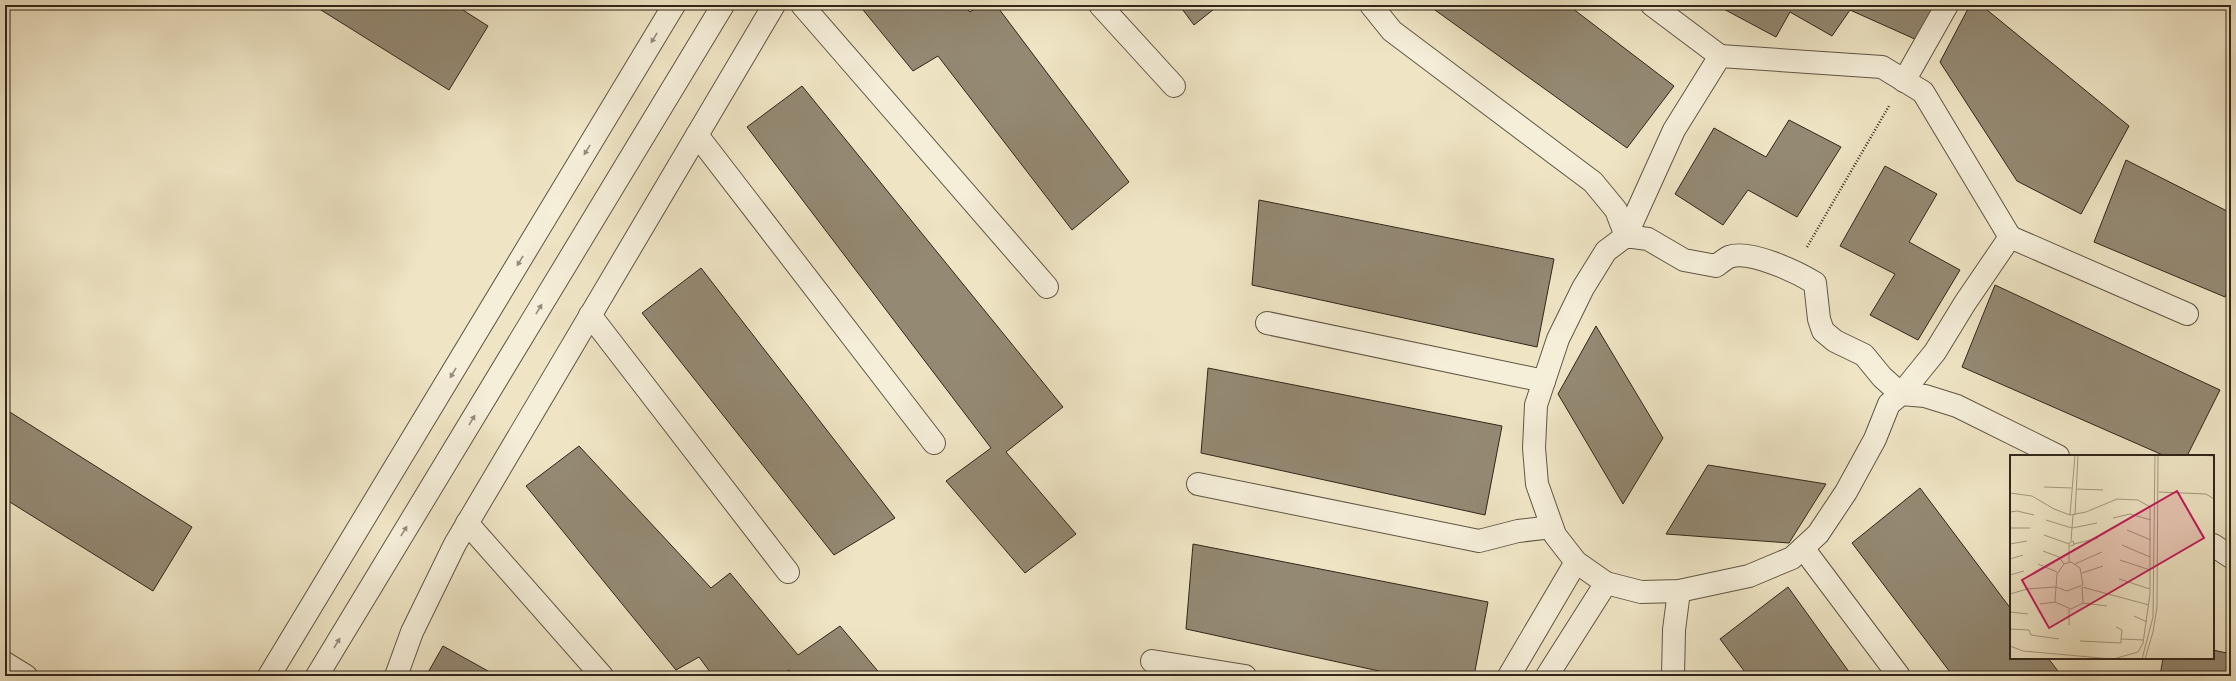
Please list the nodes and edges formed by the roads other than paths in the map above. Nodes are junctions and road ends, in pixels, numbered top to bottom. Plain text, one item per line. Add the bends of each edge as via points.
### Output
1 (674, 5) edge
2 (724, 5) edge
3 (774, 5) edge
4 (802, 5) edge
5 (1100, 5) edge
6 (1371, 5) edge
7 (1652, 5) edge
8 (1947, 5) edge
9 (1720, 56) junction
10 (1904, 81) junction
11 (1174, 86) dead end
12 (697, 135) junction
13 (1626, 236) junction
14 (2010, 237) junction
15 (1047, 286) dead end
16 (2187, 314) dead end
17 (590, 315) junction
18 (1267, 323) dead end
19 (1544, 381) junction
20 (1901, 394) junction
21 (934, 443) dead end
22 (2056, 455) edge
23 (1198, 484) dead end
24 (467, 523) junction
25 (1552, 527) junction
26 (2214, 546) edge
27 (1803, 548) junction
28 (2231, 557) edge
29 (1576, 562) junction
30 (788, 572) dead end
31 (1606, 583) junction
32 (1679, 592) junction
33 (1152, 661) dead end
34 (5, 663) edge
35 (26, 676) edge
36 (269, 676) edge
37 (317, 676) edge
38 (396, 676) edge
39 (602, 676) edge
40 (1245, 676) edge
41 (1509, 676) edge
42 (1547, 676) edge
43 (1673, 676) edge
44 (1899, 676) edge

1 -> 36 street
37 -> 2 street
3 - 12 street
4 - 15 street
5 - 11 street
6 - 13 street via 1392,31 1593,182 1616,210
7 - 9 street
8 - 10 street
9 - 10 street via 1882,67
9 - 13 street via 1674,130
10 - 14 street via 1922,92
12 - 17 street
12 - 21 street
13 - 19 street via 1606,251 1583,288 1558,339
13 - 20 street via 1648,239 1684,260 1716,266 1730,256 1756,257 1815,283 1818,319 1823,331 1835,341 1864,355 1882,377
14 - 16 street
14 - 20 street via 1935,352
17 - 24 street
17 - 30 street
18 - 19 street
19 - 25 street via 1536,405 1534,448 1537,484
20 - 22 street via 1924,396 1957,406
20 - 27 street via 1889,404 1875,439 1846,492 1818,534
23 - 25 street via 1479,541 1518,531
24 - 38 street via 412,632
24 - 39 street
25 - 29 street via 1555,535
26 - 28 street
27 - 32 street via 1792,558 1749,576
27 - 44 street
29 - 31 street
29 - 41 street
31 - 32 street via 1641,592
31 - 42 street
32 - 43 street via 1674,630
33 - 40 street
34 - 35 street

